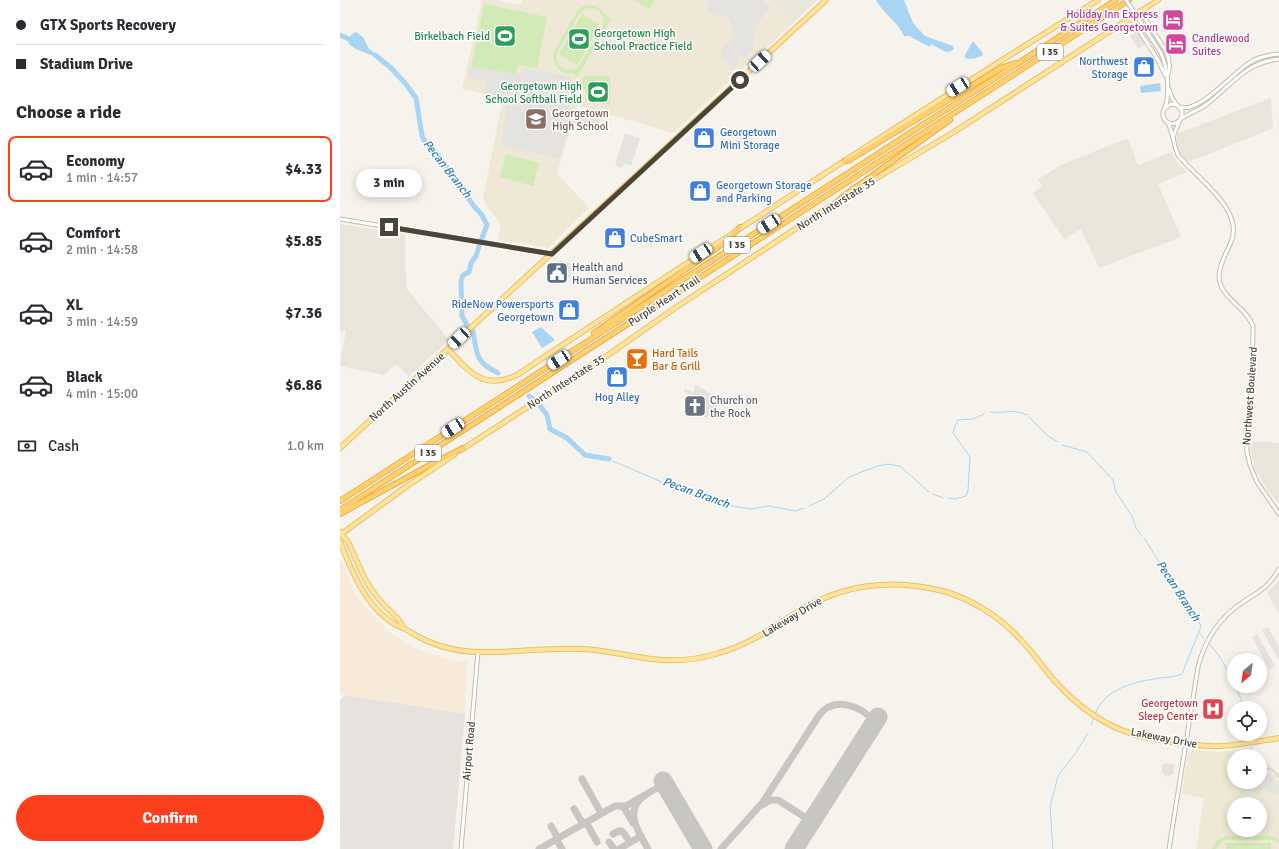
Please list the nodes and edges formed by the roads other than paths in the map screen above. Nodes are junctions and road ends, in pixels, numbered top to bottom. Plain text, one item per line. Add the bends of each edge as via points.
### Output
1 (826, 0) edge
2 (1098, 0) edge
3 (1116, 0) edge
4 (1128, 0) edge
5 (1158, 0) edge
6 (1145, 8) junction
7 (1144, 17) junction
8 (1129, 18) junction
9 (1134, 23) junction
10 (1279, 54) edge
11 (1279, 59) edge
12 (1021, 62) junction
13 (1167, 79) junction
14 (1168, 87) junction
15 (971, 103) junction
16 (1179, 106) junction
17 (1164, 108) junction
18 (1180, 120) junction
19 (1168, 122) junction
20 (1173, 137) junction
21 (844, 161) junction
22 (838, 201) junction
23 (340, 219) edge
24 (740, 227) junction
25 (552, 254) junction
26 (448, 349) junction
27 (572, 351) junction
28 (340, 448) edge
29 (463, 448) junction
30 (340, 501) edge
31 (340, 510) edge
32 (340, 514) edge
33 (1279, 514) edge
34 (340, 535) edge
35 (340, 544) edge
36 (1279, 569) edge
37 (404, 628) junction
38 (478, 652) junction
39 (1279, 738) edge
40 (1185, 744) junction
41 (460, 849) edge
42 (1169, 849) edge

1 - 25 main road, North Austin Avenue
2 - 21 main road
3 - 12 highway, Purple Heart Trail / I 35
4 - 13 street, bridge via 1164,60
4 - 15 highway, Purple Heart Trail / I 35
5 - 6 main road, North Interstate 35
6 - 7 street
6 - 8 main road, North Interstate 35
7 - 9 street
7 - 13 street via 1166,51 1170,70
8 - 9 street
8 - 22 main road, North Interstate 35 via 954,132
9 - 13 street
10 - 16 street via 1264,56 1250,62 1198,104 1189,108
11 - 18 street via 1266,60 1250,68 1206,105
12 - 21 highway via 1002,68 848,161
12 - 27 highway, Purple Heart Trail / I 35
13 - 14 street
14 - 16 street via 1172,98
14 - 17 street
15 - 22 highway via 968,108
15 - 31 highway, Purple Heart Trail / I 35
16 - 17 street via 1171,104
16 - 18 street via 1182,112
17 - 19 street via 1163,117
18 - 19 street via 1174,124
18 - 20 street
19 - 20 street, Northwest Boulevard
20 - 33 street, Northwest Boulevard via 1178,155 1224,203 1233,227 1234,234 1219,272 1219,279 1223,290 1249,317 1253,326 1252,395 1246,431 1247,452 1257,482
21 - 24 main road
22 - 29 main road, North Interstate 35
23 - 25 street
24 - 26 main road via 507,379 497,381 479,378
24 - 27 highway via 728,240
25 - 26 main road, North Austin Avenue
26 - 28 main road, North Austin Avenue
27 - 30 highway, Purple Heart Trail / I 35
29 - 32 highway
29 - 34 main road, North Interstate 35
34 - 37 main road, Lakeway Drive via 348,542 371,589
35 - 37 main road, Lakeway Drive via 368,599 394,625
36 - 40 street via 1266,586 1226,615 1209,637 1198,667
37 - 38 main road, Lakeway Drive via 437,645
38 - 40 main road, Lakeway Drive via 567,648 651,659 704,657 742,646 812,603 843,591 875,585 909,585 944,591 990,613 1019,637 1063,690 1099,718 1136,735
38 - 41 street, Airport Road
39 - 40 main road, Lakeway Drive via 1222,746
40 - 42 street

